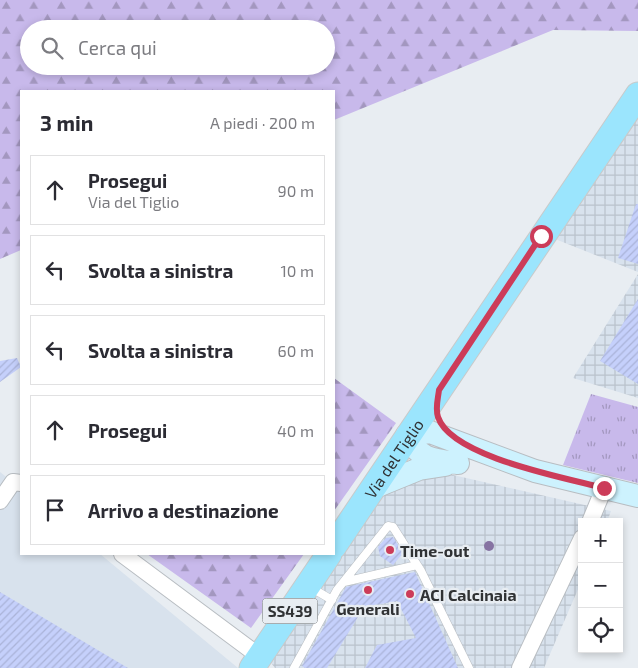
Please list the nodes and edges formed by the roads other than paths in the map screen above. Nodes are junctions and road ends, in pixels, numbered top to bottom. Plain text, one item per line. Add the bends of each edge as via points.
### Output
1 (638, 95) edge
2 (439, 390) junction
3 (407, 436) junction
4 (464, 456) junction
5 (20, 483) edge
6 (375, 487) junction
7 (604, 488) junction
8 (638, 496) edge
9 (0, 501) edge
10 (592, 518) edge
11 (335, 545) edge
12 (578, 546) edge
13 (123, 555) edge
14 (328, 555) edge
15 (417, 565) junction
16 (344, 582) junction
17 (307, 585) junction
18 (332, 600) junction
19 (255, 662) edge
20 (294, 668) edge
21 (469, 668) edge
22 (520, 668) edge

1 - 2 main road, Via del Tiglio
2 - 3 main road, Via del Tiglio
2 - 4 street via 438,418
3 - 4 street via 430,432
3 - 6 main road, Via del Tiglio
4 - 6 street via 419,469
4 - 7 street
5 - 9 street via 13,482
6 - 11 main road, Via del Tiglio
7 - 8 street
7 - 10 street
12 - 22 street
13 - 19 street
14 - 17 main road, SS439
15 - 16 lane
15 - 16 lane via 393,527 388,526
15 - 21 lane
16 - 18 lane
17 - 18 lane
17 - 19 main road, SS439
18 - 20 lane

